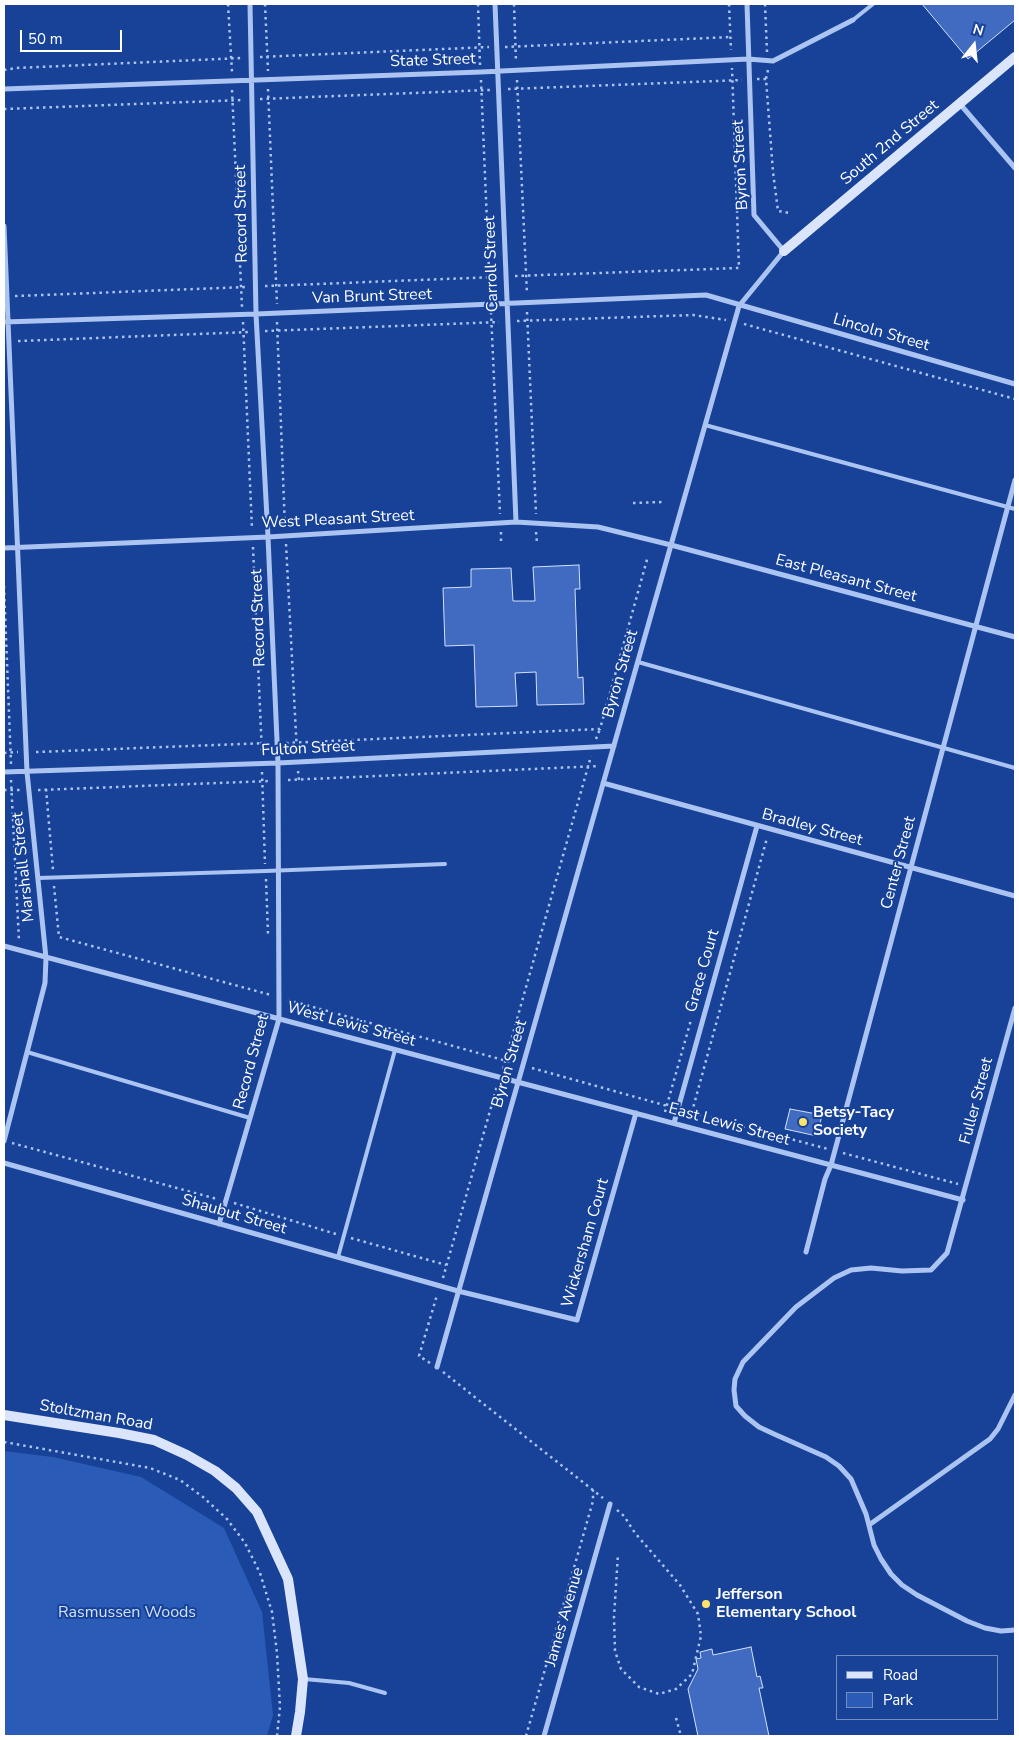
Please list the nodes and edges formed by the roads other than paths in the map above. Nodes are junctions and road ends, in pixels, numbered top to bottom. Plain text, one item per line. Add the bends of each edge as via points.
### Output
1 (250, 4) edge
2 (495, 4) edge
3 (747, 4) edge
4 (873, 4) edge
5 (853, 20) joint
6 (1015, 58) edge
7 (748, 59) junction
8 (497, 71) junction
9 (252, 79) junction
10 (4, 89) edge
11 (960, 104) junction
12 (1015, 168) edge
13 (4, 226) edge
14 (784, 251) junction
15 (506, 304) junction
16 (739, 306) junction
17 (256, 314) junction
18 (6, 322) edge
19 (1015, 384) edge
20 (705, 425) junction
21 (1015, 480) edge
22 (1008, 507) junction
23 (1015, 509) edge
24 (516, 522) junction
25 (268, 537) junction
26 (671, 545) junction
27 (4, 548) edge
28 (18, 548) junction
29 (976, 627) junction
30 (1015, 637) edge
31 (638, 662) junction
32 (614, 746) junction
33 (943, 748) junction
34 (278, 763) junction
35 (1015, 768) edge
36 (4, 772) edge
37 (27, 772) junction
38 (603, 783) junction
39 (757, 826) junction
40 (444, 864) dead end
41 (911, 867) junction
42 (278, 871) junction
43 (38, 878) junction
44 (1015, 896) edge
45 (4, 946) edge
46 (46, 958) junction
47 (1015, 1008) edge
48 (279, 1019) junction
49 (395, 1050) junction
50 (27, 1052) junction
51 (518, 1082) junction
52 (636, 1114) junction
53 (250, 1118) junction
54 (674, 1124) junction
55 (4, 1141) edge
56 (4, 1163) edge
57 (831, 1165) junction
58 (962, 1200) junction
59 (219, 1224) junction
60 (806, 1252) dead end
61 (338, 1257) junction
62 (458, 1291) junction
63 (437, 1367) road end
64 (1015, 1395) edge
65 (4, 1415) edge
66 (610, 1504) dead end
67 (869, 1525) junction
68 (1015, 1630) edge
69 (303, 1679) junction
70 (385, 1693) dead end
71 (296, 1736) edge
72 (544, 1736) edge

1 - 9 street, Record Street
2 - 8 street, Carroll Street
3 - 7 street, Byron Street
4 - 5 lane
5 - 7 street, State Street via 773,61
6 - 11 street, South 2nd Street
7 - 8 street, State Street
7 - 14 street, Byron Street via 754,215
8 - 9 street, State Street
8 - 15 street, Carroll Street
9 - 10 street, State Street
9 - 17 street, Record Street
11 - 12 street
11 - 14 street, South 2nd Street
13 - 18 street, Marshall Street
14 - 16 street, Byron Street
15 - 16 street, Van Brunt Street via 706,296
15 - 17 street, Van Brunt Street
15 - 24 street, Carroll Street
16 - 19 street, Lincoln Street
16 - 20 street, Byron Street
17 - 18 street, Van Brunt Street
17 - 25 street, Record Street
18 - 28 street, Marshall Street
20 - 22 lane
20 - 26 street, Byron Street
21 - 22 street, Center Street
22 - 23 lane
22 - 29 street, Center Street
24 - 25 street, West Pleasant Street
24 - 26 street, West Pleasant Street via 598,527
25 - 28 street, West Pleasant Street
25 - 34 street, Record Street
26 - 29 street, East Pleasant Street
26 - 31 street, Byron Street
27 - 28 street, West Pleasant Street
28 - 37 street, Marshall Street
29 - 30 street, East Pleasant Street
29 - 33 street, Center Street
31 - 32 street, Byron Street
31 - 33 lane
32 - 34 street, Fulton Street
32 - 38 street, Byron Street
33 - 35 lane
33 - 41 street, Center Street
34 - 37 street, Fulton Street
34 - 42 street, Record Street
36 - 37 street, Fulton Street
37 - 43 street, Marshall Street
38 - 39 street, Bradley Street
38 - 51 street, Byron Street
39 - 41 street, Bradley Street
39 - 54 street, Grace Court
40 - 42 lane
41 - 44 street, Bradley Street
41 - 57 street, Center Street
42 - 43 lane
42 - 48 street, Record Street
43 - 46 street, Marshall Street
45 - 46 street, West Lewis Street
46 - 48 street, West Lewis Street
46 - 50 street, Marshall Street via 45,983
47 - 58 street, Fuller Street
48 - 49 street, West Lewis Street
48 - 53 street, Record Street
49 - 51 street, West Lewis Street
49 - 61 lane
50 - 53 lane
50 - 55 street, Marshall Street
51 - 52 street, East Lewis Street
51 - 62 street, Byron Street
52 - 54 street, East Lewis Street
52 - 62 street, Wickersham Court via 577,1320
53 - 59 street, Record Street
54 - 57 street, East Lewis Street
56 - 59 street, Shaubut Street
57 - 58 street, East Lewis Street
57 - 60 street, Center Street
58 - 67 street, Fuller Street via 947,1253 931,1270 871,1268 851,1270 834,1278 775,1327 743,1362 735,1379 736,1406 745,1416 759,1427 839,1466 851,1480
59 - 61 street, Shaubut Street
61 - 62 street, Shaubut Street
62 - 63 street, Byron Street
64 - 67 street via 990,1439
65 - 69 street, Stoltzman Road via 154,1440 208,1467 236,1488 257,1512 288,1579
66 - 72 street, James Avenue
67 - 68 street, Fuller Street via 874,1545 891,1574 917,1595 985,1628
69 - 70 lane via 350,1683
69 - 71 street, Stoltzman Road

